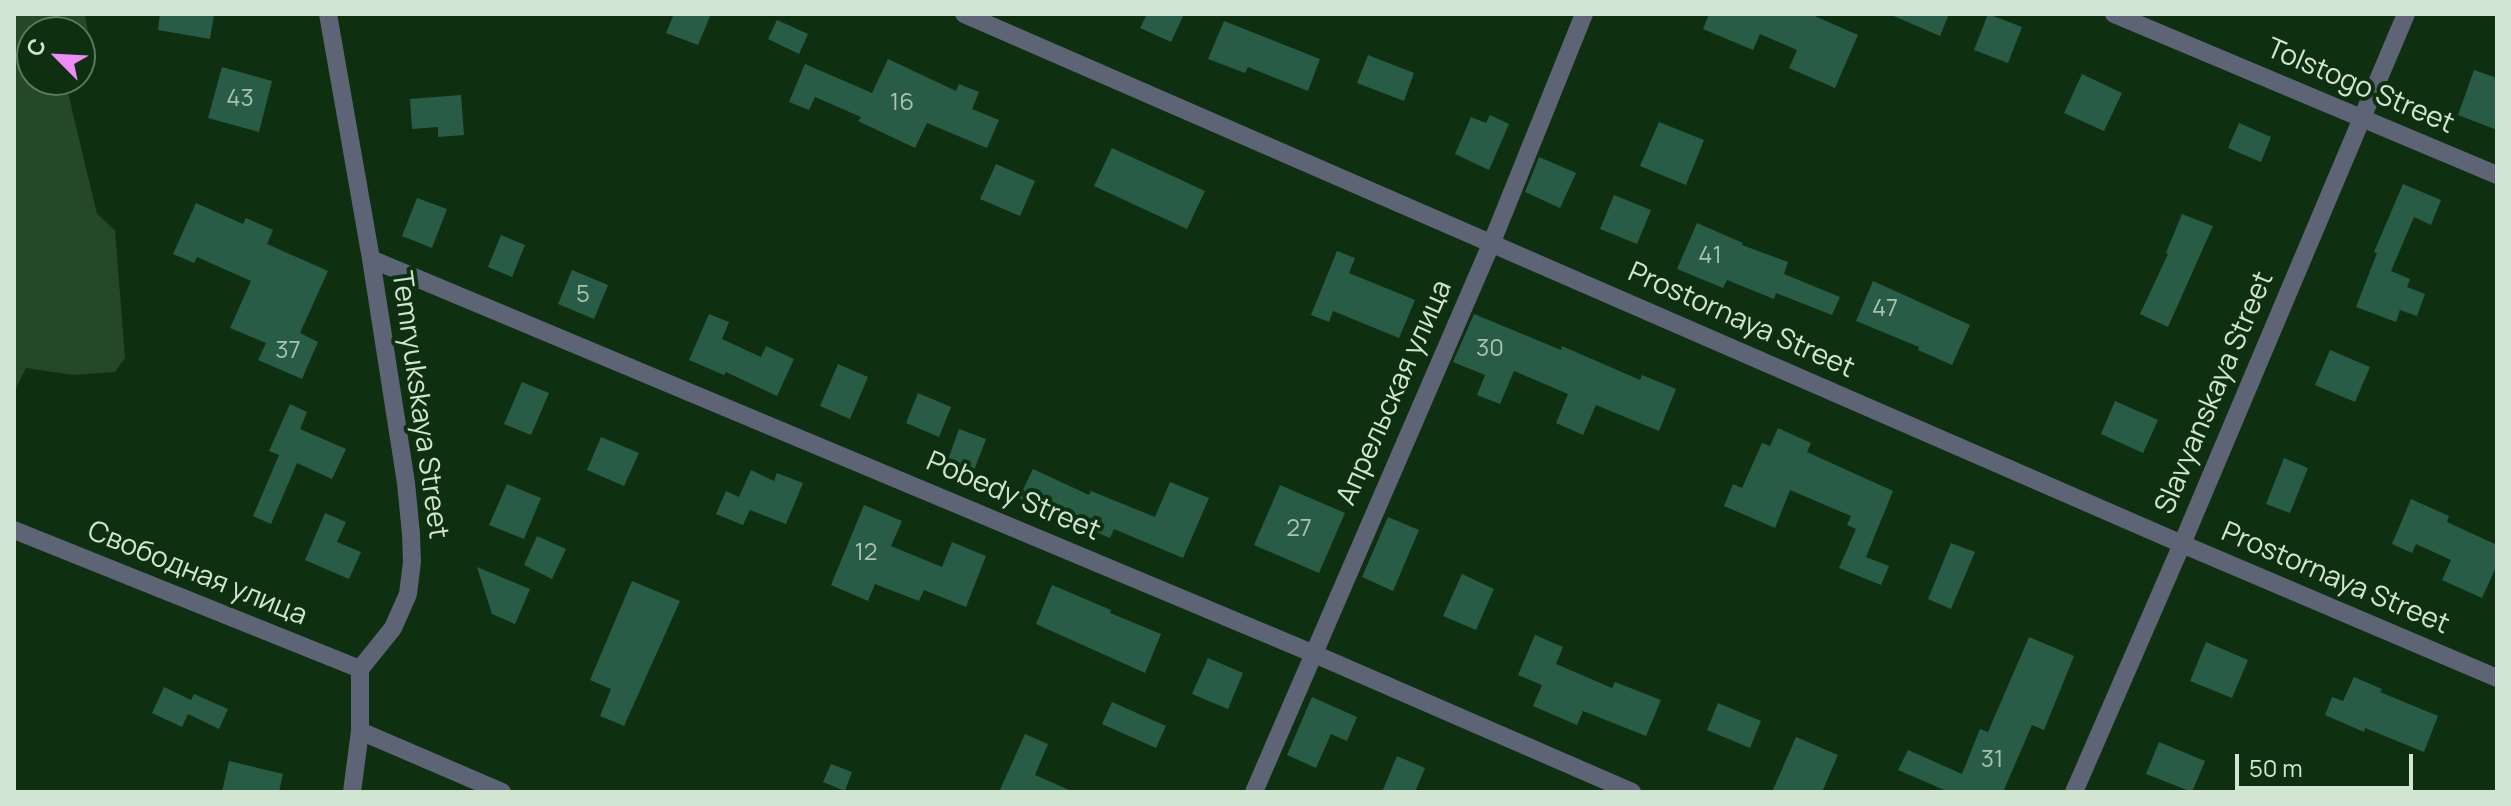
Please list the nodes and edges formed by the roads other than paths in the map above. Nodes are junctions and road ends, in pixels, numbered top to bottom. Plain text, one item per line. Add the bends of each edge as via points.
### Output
1 (328, 14) edge
2 (964, 14) edge
3 (1584, 14) edge
4 (2114, 14) edge
5 (2406, 14) edge
6 (2362, 117) junction
7 (2497, 175) edge
8 (1492, 242) junction
9 (371, 259) junction
10 (14, 530) edge
11 (2182, 544) junction
12 (1312, 653) junction
13 (360, 669) junction
14 (2497, 678) edge
15 (360, 731) junction
16 (352, 792) edge
17 (502, 792) edge
18 (1254, 792) edge
19 (1632, 792) edge
20 (2074, 792) edge

1 - 9 street, Temryukskaya Street
2 - 8 street, Prostornaya Street
3 - 8 street, Апрельская улица
4 - 6 street, Tolstogo Street
5 - 6 street, Slavyanskaya Street
6 - 7 street, Tolstogo Street
6 - 11 street, Slavyanskaya Street
8 - 11 street, Prostornaya Street
8 - 12 street, Апрельская улица
9 - 12 street, Pobedy Street
9 - 13 street, Temryukskaya Street via 406,483 412,562 408,594 393,628
10 - 13 street, Свободная улица
11 - 14 street, Prostornaya Street
11 - 20 street, Slavyanskaya Street
12 - 18 street, Апрельская улица
12 - 19 street, Pobedy Street
13 - 15 street
15 - 16 street
15 - 17 street

